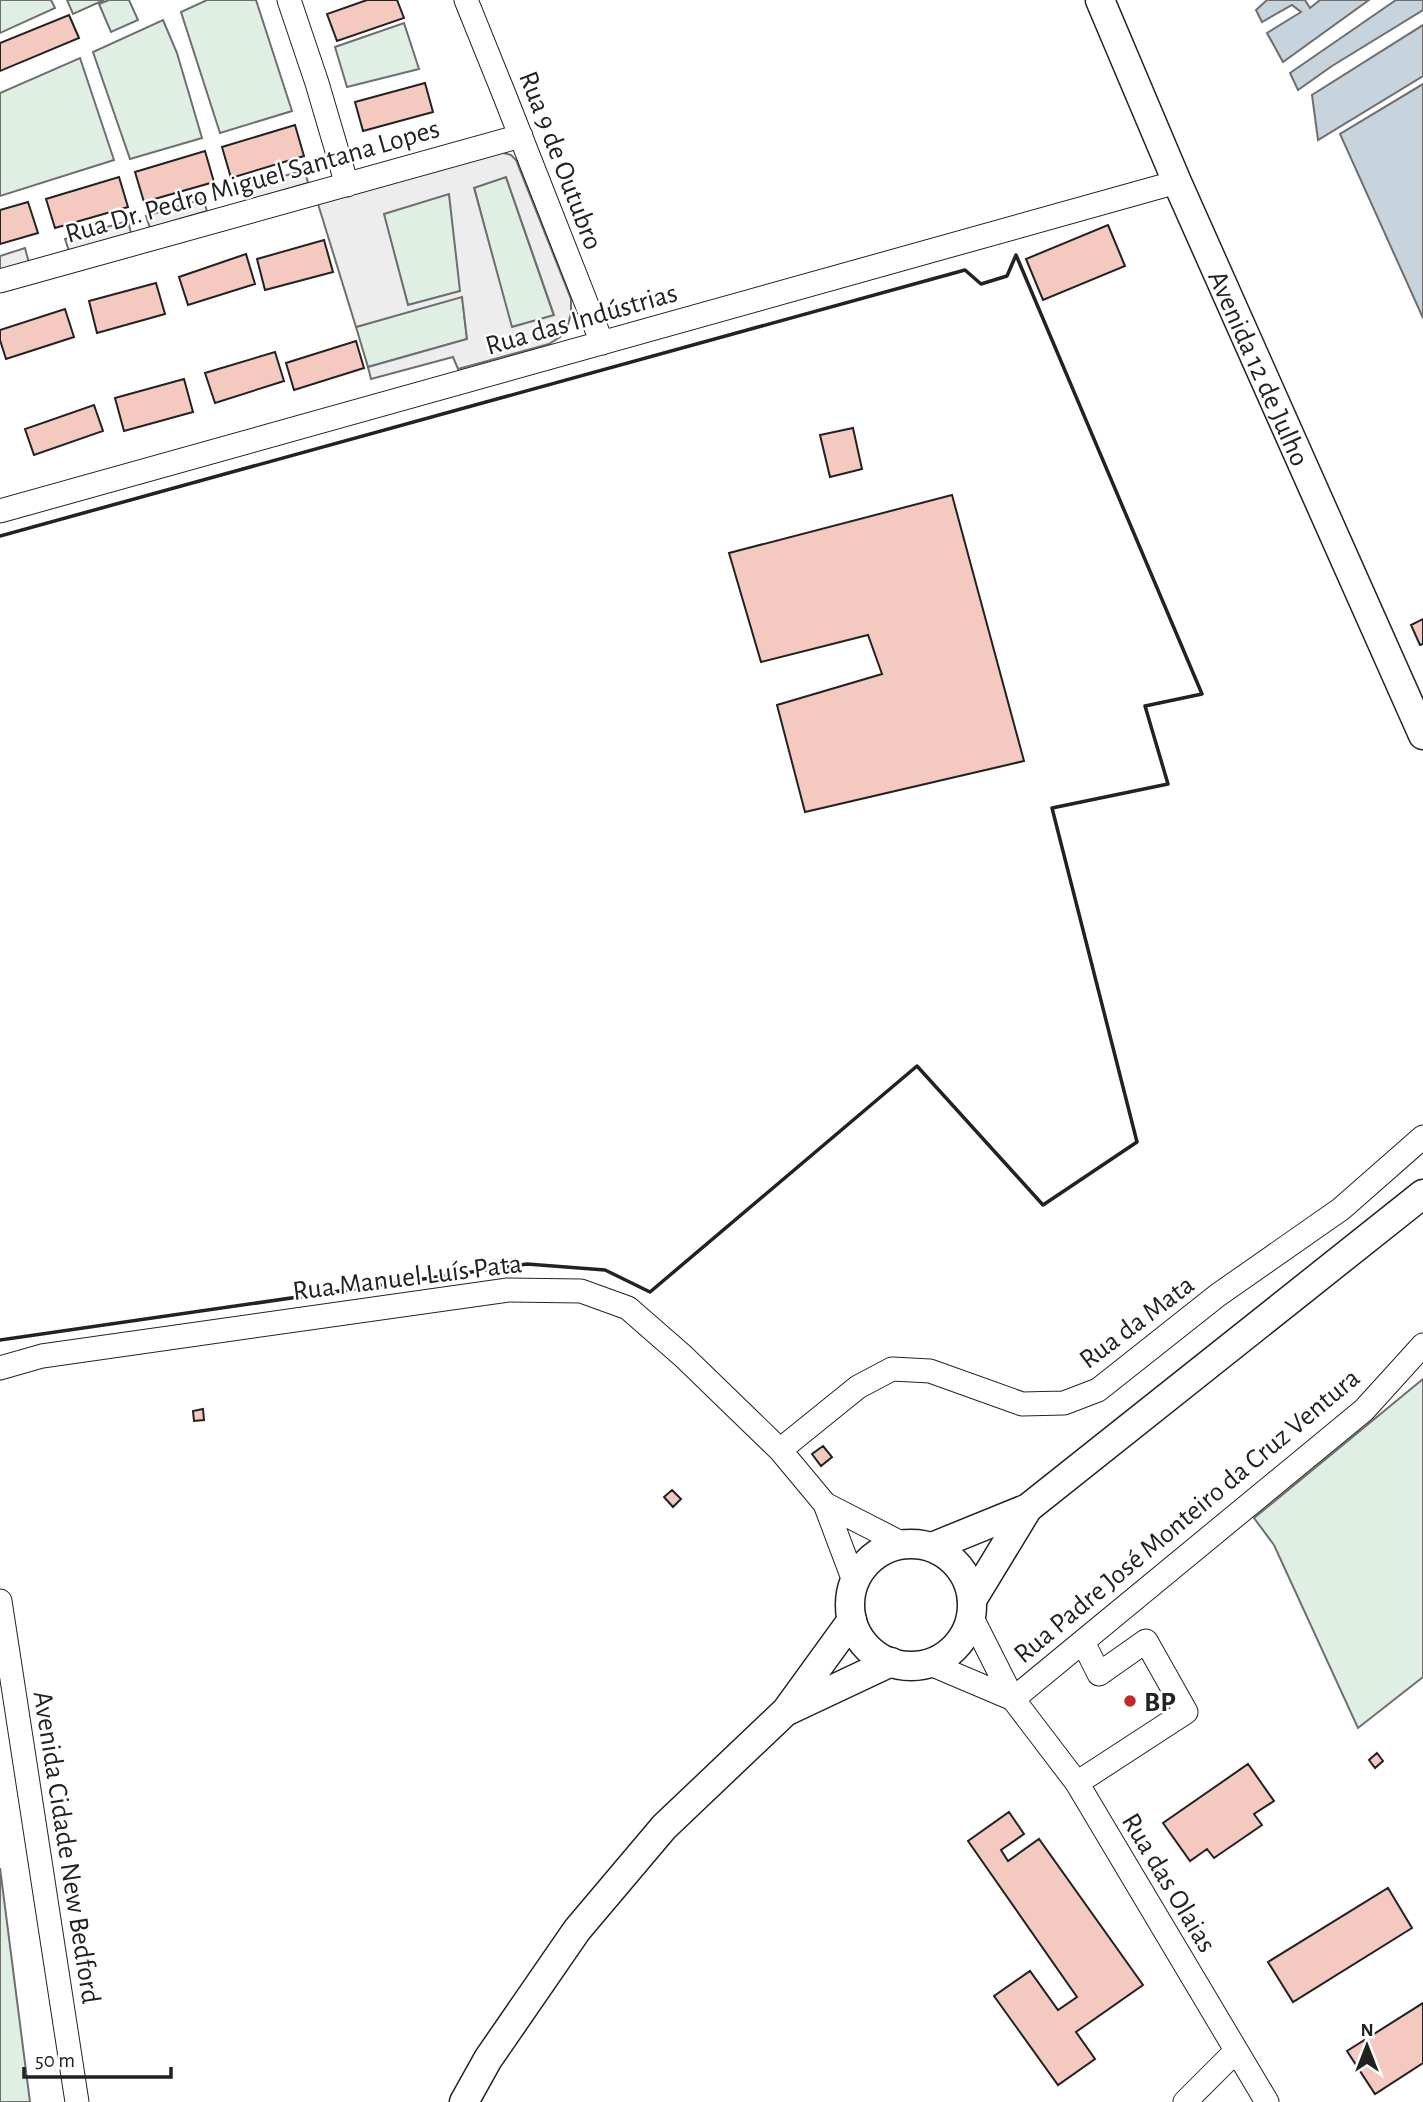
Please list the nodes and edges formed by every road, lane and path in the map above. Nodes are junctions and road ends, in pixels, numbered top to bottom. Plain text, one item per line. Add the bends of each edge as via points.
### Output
1 (289, 0) edge
2 (466, 0) edge
3 (1100, 0) edge
4 (521, 136) junction
5 (1177, 182) junction
6 (347, 184) junction
7 (0, 281) edge
8 (601, 343) junction
9 (0, 512) edge
10 (1423, 735) edge
11 (1423, 1137) edge
12 (1423, 1194) edge
13 (1423, 1345) edge
14 (0, 1368) edge
15 (780, 1450) junction
16 (825, 1504) junction
17 (1028, 1508) junction
18 (903, 1544) junction
19 (932, 1547) junction
20 (854, 1581) junction
21 (0, 1601) edge
22 (972, 1608) junction
23 (852, 1620) junction
24 (1083, 1642) junction
25 (891, 1662) junction
26 (928, 1663) junction
27 (1013, 1699) junction
28 (786, 1711) junction
29 (1077, 1783) junction
30 (1236, 2051) junction
31 (77, 2102) edge
32 (464, 2102) edge
33 (1185, 2102) edge
34 (1267, 2102) edge

1 - 6 street
2 - 4 street, Rua 9 de Outubro
3 - 5 main road, Avenida 12 de Julho
4 - 6 street, Rua Dr. Pedro Miguel Santana Lopes
4 - 8 street, Rua 9 de Outubro
5 - 8 street, Rua das Indústrias
5 - 10 main road, Avenida 12 de Julho
6 - 7 street, Rua Dr. Pedro Miguel Santana Lopes
8 - 9 street, Rua das Indústrias
11 - 15 street, Rua da Mata via 1341,1209 1218,1295 1098,1390 1064,1404 1022,1404 930,1371 892,1369 858,1387
12 - 17 main road
13 - 24 street, Rua Padre José Monteiro da Cruz Ventura via 1364,1410
14 - 15 street, Rua Manuel Luís Pata via 41,1356 508,1290 581,1291 628,1308
15 - 16 street, Rua Manuel Luís Pata
16 - 18 street
16 - 20 street
17 - 19 main road
17 - 22 main road
18 - 19 main road
18 - 20 main road via 883,1550 866,1563
19 - 22 main road via 960,1568
20 - 23 main road
21 - 31 street, Avenida Cidade New Bedford
22 - 26 main road via 956,1646
22 - 27 street, Rua das Olaias
23 - 25 main road via 873,1653
23 - 28 main road
24 - 27 street, Rua Padre José Monteiro da Cruz Ventura
24 - 29 street via 1100,1674 1146,1641 1186,1712
25 - 26 main road via 909,1666
25 - 28 main road
26 - 27 street
27 - 29 street, Rua das Olaias
28 - 32 main road via 664,1827 577,1930 488,2059
29 - 30 street, Rua das Olaias
30 - 33 street
30 - 34 street, Rua das Olaias

